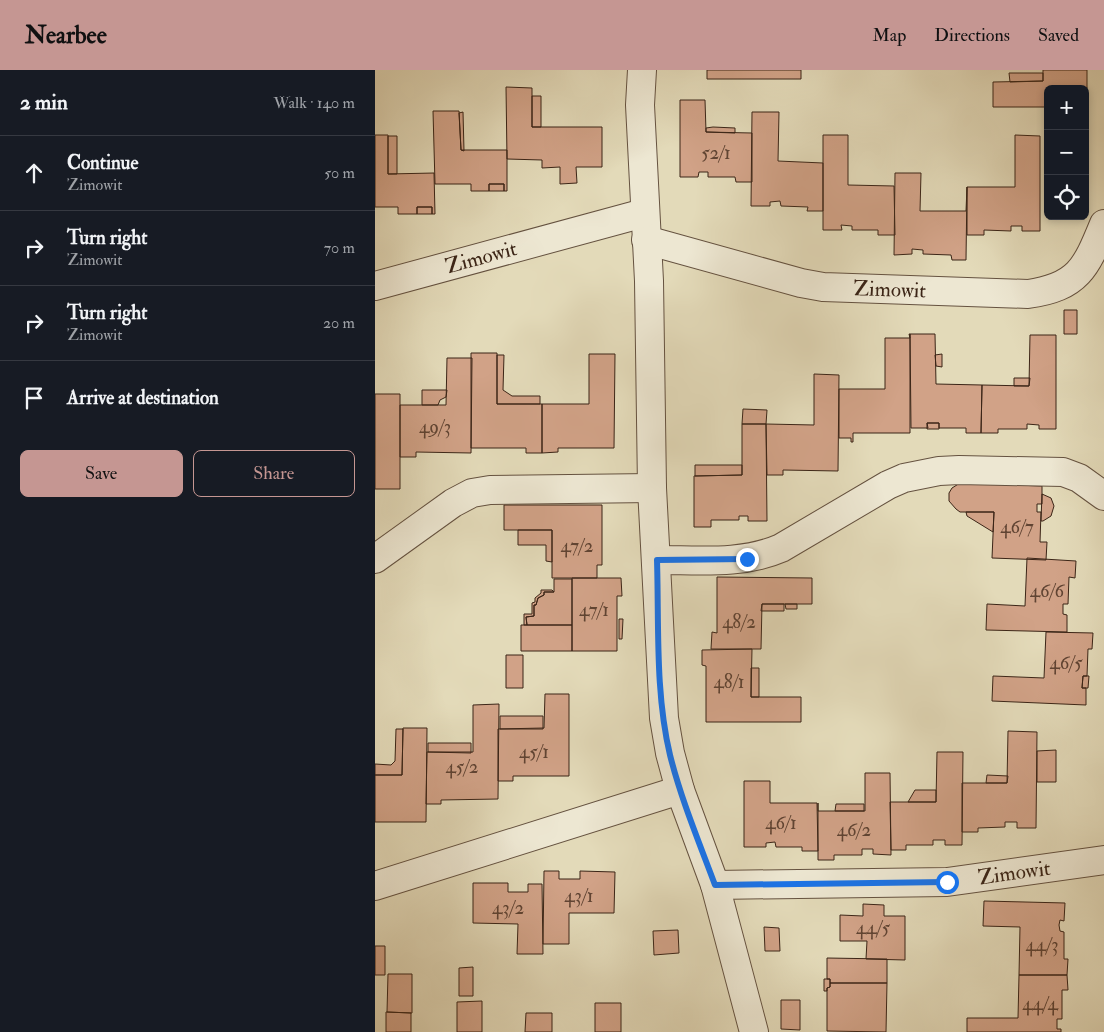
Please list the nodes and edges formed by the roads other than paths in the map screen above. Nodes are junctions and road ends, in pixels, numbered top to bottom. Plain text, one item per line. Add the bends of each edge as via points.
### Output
1 (642, 70) edge
2 (1104, 224) edge
3 (645, 226) junction
4 (375, 286) edge
5 (652, 488) junction
6 (1104, 496) edge
7 (375, 559) edge
8 (657, 560) junction
9 (680, 790) junction
10 (1104, 860) edge
11 (715, 885) junction
12 (375, 886) edge
13 (754, 1032) edge

1 - 3 street via 640,105
2 - 3 street, Zimowit via 1088,262 1078,275 1063,286 1028,294 823,287 801,283
3 - 4 street, Zimowit
3 - 5 street via 649,281
5 - 7 street via 472,493
5 - 8 street
6 - 8 street via 1079,478 1063,472 959,470 921,474 888,485 764,555 729,560
8 - 9 street via 664,718
9 - 11 street
9 - 12 street
10 - 11 street, Zimowit via 957,881
11 - 13 street

